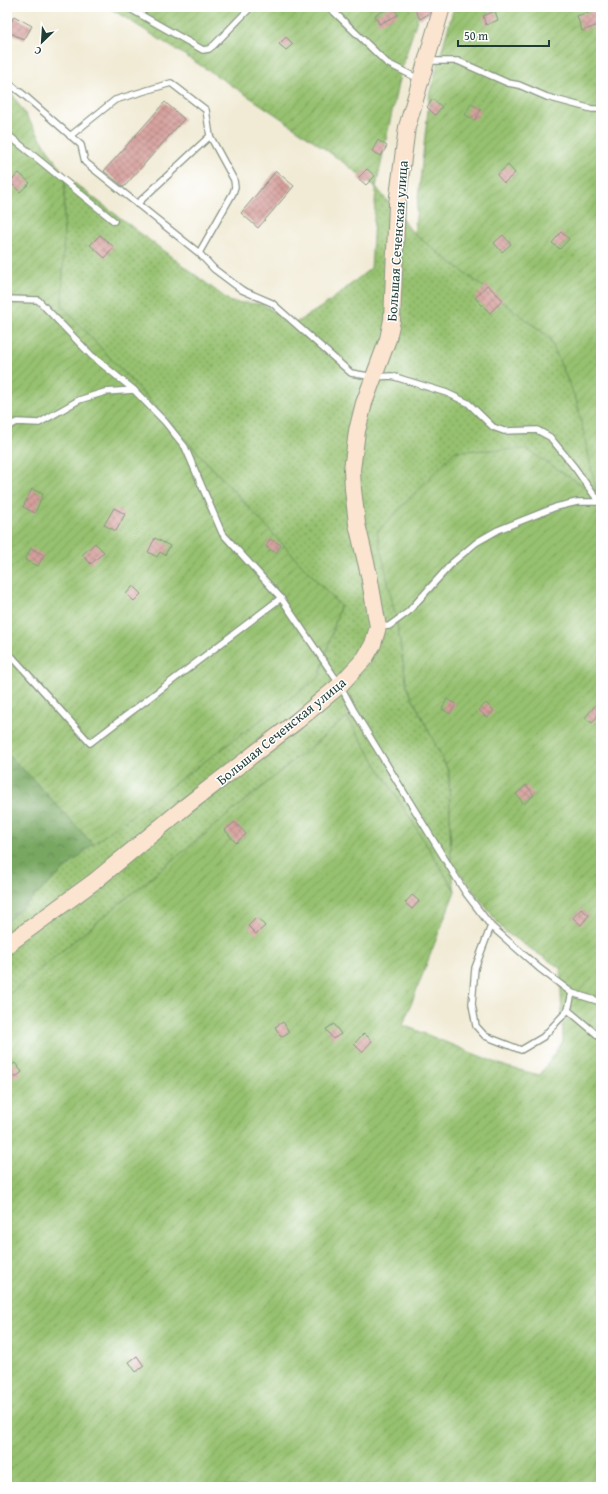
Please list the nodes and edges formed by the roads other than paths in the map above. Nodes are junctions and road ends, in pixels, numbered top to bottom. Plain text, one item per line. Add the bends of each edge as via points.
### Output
1 (127, 7) edge
2 (251, 7) edge
3 (329, 7) edge
4 (442, 7) edge
5 (426, 61) junction
6 (421, 80) junction
7 (7, 82) edge
8 (601, 109) edge
9 (7, 134) edge
10 (70, 136) junction
11 (210, 136) junction
12 (137, 204) junction
13 (114, 221) dead end
14 (199, 253) junction
15 (7, 299) edge
16 (374, 378) junction
17 (134, 390) junction
18 (7, 427) edge
19 (601, 502) edge
20 (281, 598) junction
21 (378, 627) junction
22 (7, 651) edge
23 (340, 685) junction
24 (491, 926) junction
25 (7, 946) edge
26 (572, 993) junction
27 (601, 1002) edge
28 (568, 1010) junction
29 (601, 1038) edge

1 - 2 lane via 203,50 214,45
3 - 6 lane via 387,63
4 - 5 street, Большая Сеченская улица
5 - 6 street, Большая Сеченская улица
5 - 8 lane via 458,61 508,83 519,84 547,96 592,109
6 - 16 street, Большая Сеченская улица via 407,127 402,163 392,320
7 - 10 lane
9 - 13 lane
10 - 11 lane via 115,100 171,83 206,110
10 - 12 lane via 80,145 85,162
11 - 12 lane
11 - 14 lane via 234,180 235,187
12 - 14 lane
14 - 16 lane via 214,269 242,290 272,303 351,373
15 - 17 lane via 38,300 92,356
16 - 19 lane via 392,376 447,393 468,404 493,427 504,431 537,430 550,437
16 - 21 street, Большая Сеченская улица via 357,431 352,470 357,524 370,575
17 - 18 lane via 105,392 79,400 39,423 17,422
17 - 20 lane via 185,447 222,533
19 - 21 lane via 577,502 556,507 498,530 476,542 453,562 408,612 388,626
20 - 22 lane via 90,744
20 - 23 lane
21 - 23 street, Большая Сеченская улица via 366,658
23 - 24 lane via 465,892
23 - 25 street, Большая Сеченская улица via 95,881
24 - 26 lane
24 - 28 lane via 475,968 472,1004 476,1026 485,1036 521,1050 543,1037
26 - 27 lane
26 - 28 lane
28 - 29 lane

